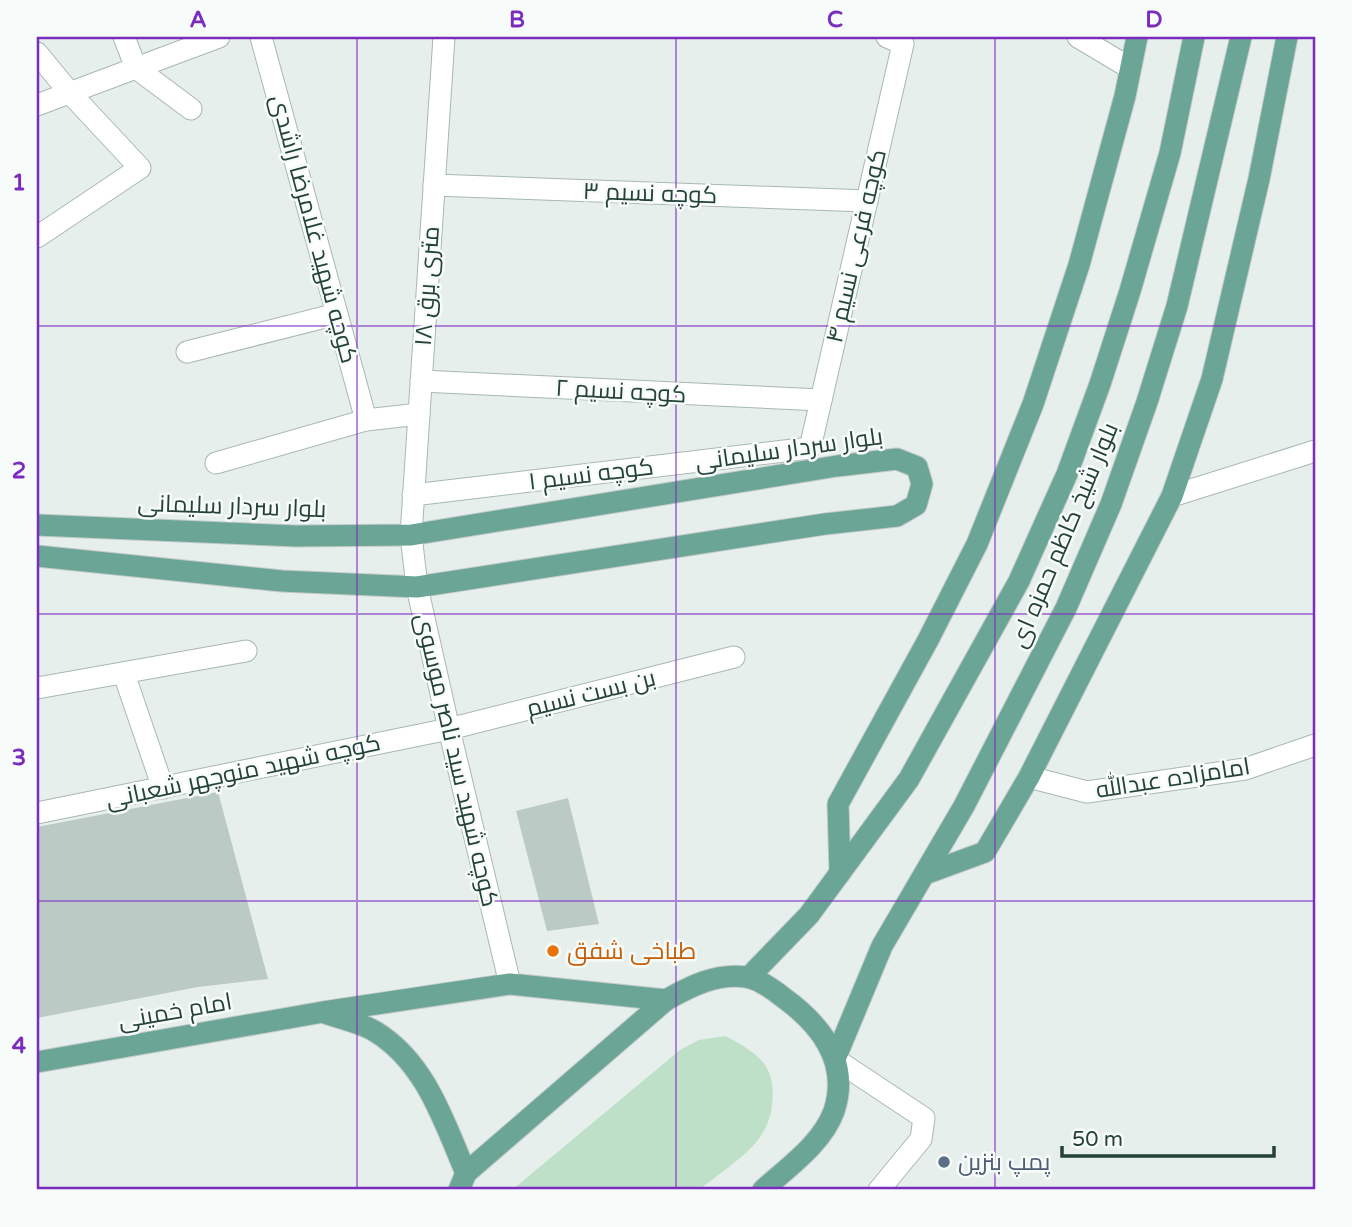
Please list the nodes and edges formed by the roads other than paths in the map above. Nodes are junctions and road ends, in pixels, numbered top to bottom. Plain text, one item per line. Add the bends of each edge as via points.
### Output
1 (124, 37) edge
2 (219, 37) edge
3 (261, 37) edge
4 (444, 37) edge
5 (1078, 37) edge
6 (1137, 37) edge
7 (1194, 37) edge
8 (1241, 37) edge
9 (1287, 37) edge
10 (895, 41) edge
11 (37, 52) edge
12 (136, 68) junction
13 (1130, 68) junction
14 (70, 93) junction
15 (37, 106) edge
16 (191, 109) dead end
17 (434, 185) junction
18 (867, 201) junction
19 (37, 237) edge
20 (337, 314) junction
21 (187, 352) dead end
22 (421, 382) junction
23 (821, 400) junction
24 (419, 414) junction
25 (366, 421) junction
26 (810, 448) joint
27 (1315, 451) edge
28 (216, 463) dead end
29 (413, 495) junction
30 (1172, 496) junction
31 (37, 525) edge
32 (411, 535) junction
33 (37, 556) edge
34 (417, 587) junction
35 (246, 651) dead end
36 (734, 657) dead end
37 (124, 674) junction
38 (37, 688) edge
39 (449, 729) junction
40 (1315, 745) edge
41 (1029, 778) junction
42 (163, 788) junction
43 (37, 813) edge
44 (840, 873) junction
45 (925, 874) junction
46 (749, 977) junction
47 (510, 984) junction
48 (666, 1000) junction
49 (323, 1012) junction
50 (835, 1059) junction
51 (37, 1062) edge
52 (463, 1182) edge
53 (763, 1190) edge
54 (879, 1190) edge

1 - 12 street
2 - 12 street
3 - 20 street, کوچه شهید غلامرضا راشدی
4 - 17 street, ۱۸ متری برق
5 - 13 street
6 - 13 main road
7 - 44 main road, بلوار شیخ کاظم حمزه ای via 1170,153 1130,291 1068,474 1019,581 909,779
8 - 45 main road, بلوار شیخ کاظم حمزه ای via 1177,306 1111,504 1066,608
9 - 30 main road via 1212,379
10 - 18 street, کوچه فرعی نسیم ۴
11 - 14 street
12 - 14 street
12 - 16 street
13 - 44 main road via 1079,265 1033,404 977,544 838,804
14 - 15 street
14 - 19 street via 141,168
17 - 18 street, کوچه نسیم ۳
17 - 22 street, ۱۸ متری برق
18 - 23 street, کوچه فرعی نسیم ۴
20 - 21 street
20 - 25 street, کوچه شهید غلامرضا راشدی
22 - 23 street, کوچه نسیم ۲
22 - 24 street, ۱۸ متری برق
23 - 26 street, کوچه فرعی نسیم ۴
24 - 25 street
24 - 29 street, ۱۸ متری برق
25 - 28 street
26 - 29 street, کوچه نسیم ۱
27 - 30 street
29 - 32 street, ۱۸ متری برق
30 - 41 main road
31 - 32 main road, بلوار سردار سلیمانی via 296,537
32 - 34 street, کوچه شهید سید ناصر موسوی
32 - 34 main road, بلوار سردار سلیمانی via 897,459 917,467 922,484 916,505 897,516
33 - 34 main road, بلوار سردار سلیمانی via 282,581
34 - 39 street, کوچه شهید سید ناصر موسوی
35 - 37 street
36 - 39 street, بن بست نسیم
37 - 38 street
37 - 42 street
39 - 42 street, کوچه شهید منوچهر شعبانی
39 - 47 street, کوچه شهید سید ناصر موسوی
40 - 41 street, امامزاده عبدالله via 1245,769 1087,792
41 - 45 main road via 985,852
42 - 43 street, کوچه شهید منوچهر شعبانی
44 - 46 main road, بلوار شیخ کاظم حمزه ای via 809,915
45 - 50 main road, بلوار شیخ کاظم حمزه ای via 882,946
46 - 48 main road via 700,982
46 - 50 main road via 801,1010 825,1036
47 - 48 main road, امام خمینی
47 - 49 main road, امام خمینی
48 - 52 main road
49 - 51 main road, امام خمینی
49 - 52 main road via 376,1032 410,1060 433,1096
50 - 53 main road via 834,1110 822,1135
50 - 54 street via 924,1118 921,1139

